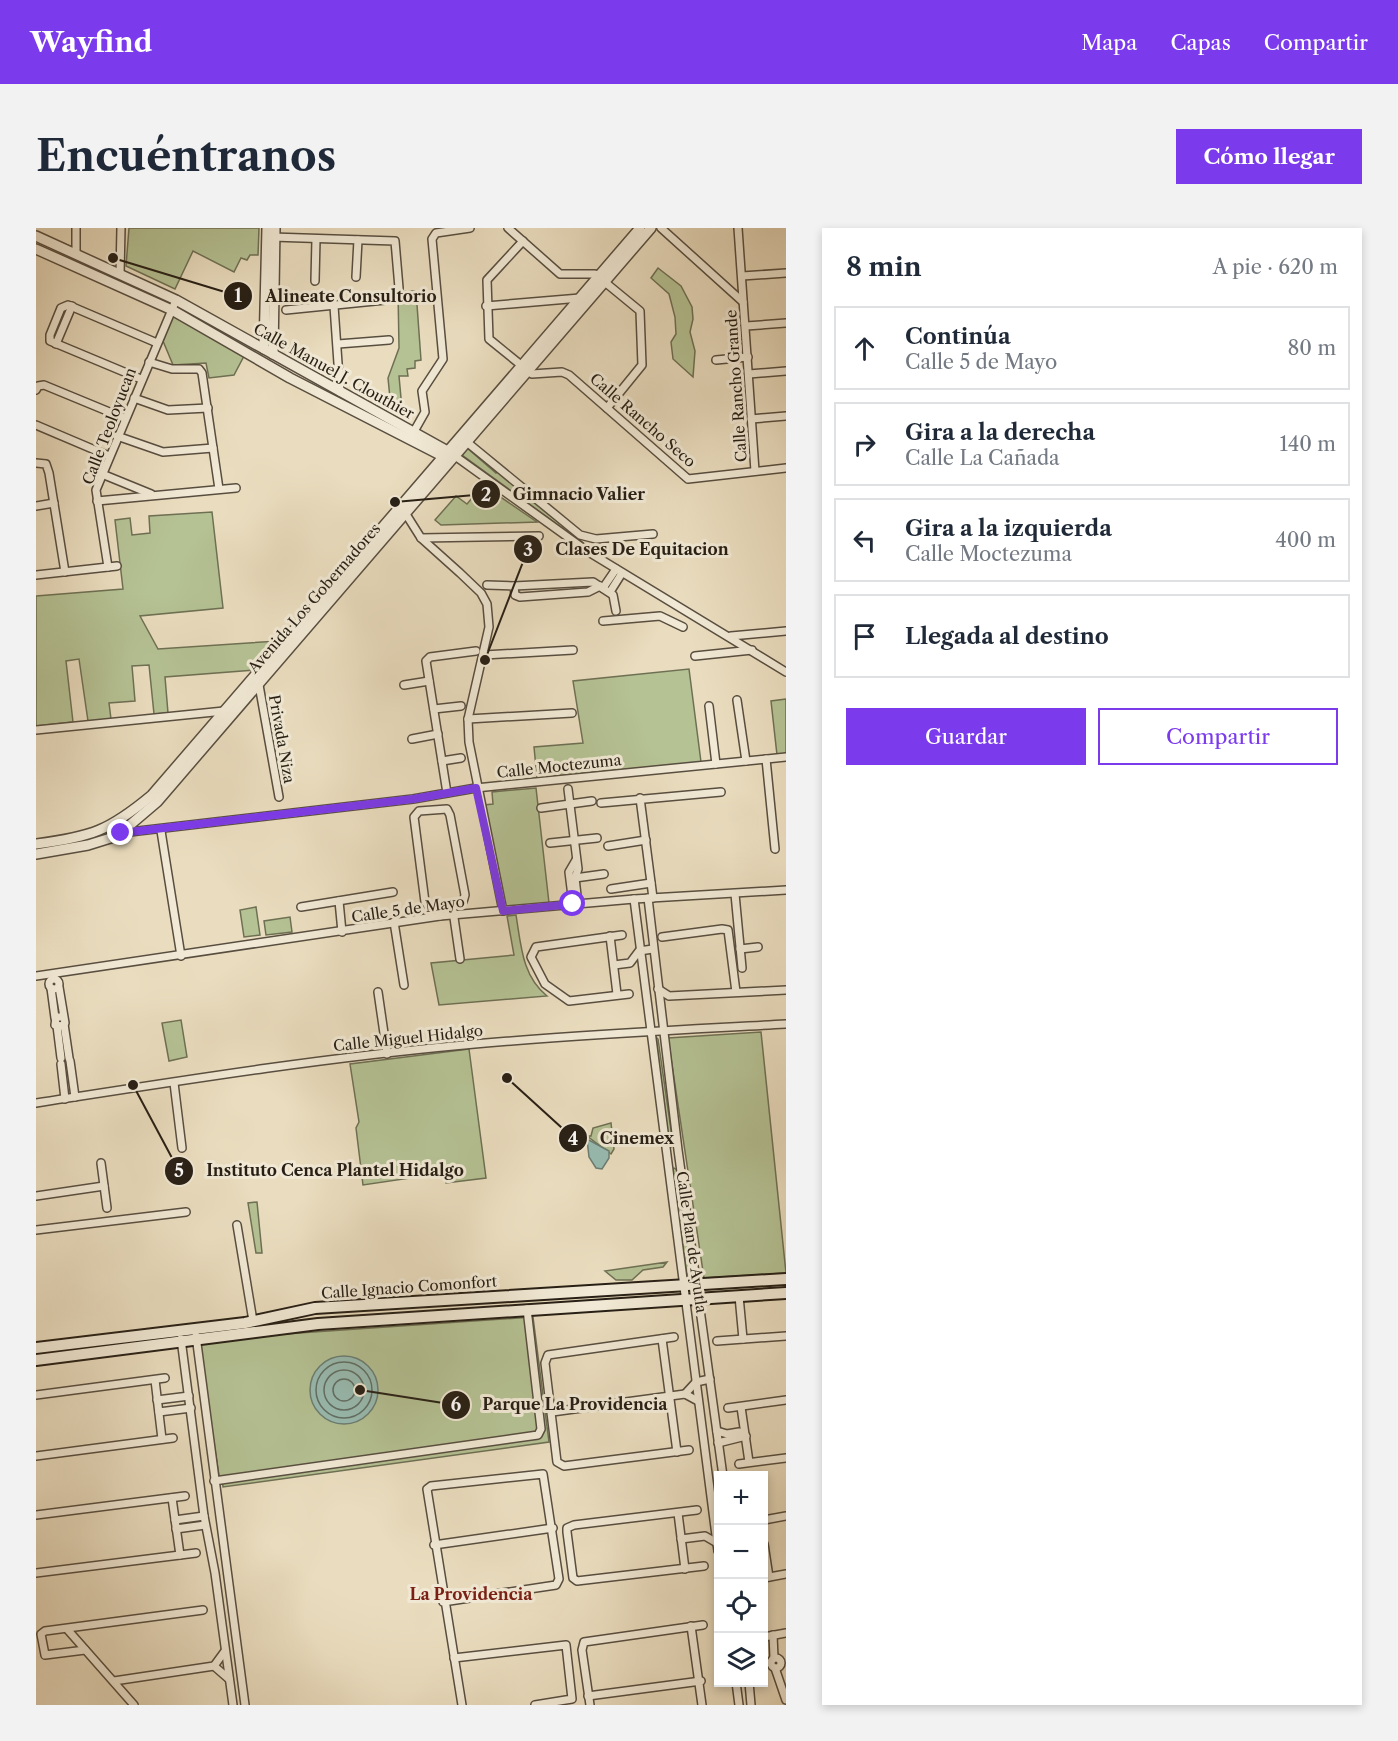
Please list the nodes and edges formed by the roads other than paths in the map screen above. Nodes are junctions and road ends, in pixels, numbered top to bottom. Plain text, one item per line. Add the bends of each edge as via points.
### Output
1 (76, 228) edge
2 (121, 228) edge
3 (470, 228) edge
4 (508, 228) edge
5 (640, 228) edge
6 (651, 228) edge
7 (661, 228) edge
8 (738, 228) edge
9 (271, 232) edge
10 (38, 237) edge
11 (316, 239) junction
12 (358, 240) junction
13 (523, 241) junction
14 (36, 248) edge
15 (76, 253) junction
16 (786, 273) edge
17 (120, 274) junction
18 (742, 276) junction
19 (356, 277) dead end
20 (602, 279) junction
21 (315, 281) dead end
22 (399, 288) dead end
23 (580, 298) junction
24 (176, 300) junction
25 (385, 300) dead end
26 (743, 302) junction
27 (334, 306) junction
28 (486, 306) junction
29 (172, 310) junction
30 (286, 310) dead end
31 (786, 323) edge
32 (746, 326) junction
33 (389, 340) dead end
34 (157, 343) junction
35 (338, 344) junction
36 (268, 352) junction
37 (748, 357) junction
38 (716, 360) dead end
39 (149, 362) junction
40 (525, 369) junction
41 (786, 371) edge
42 (749, 374) junction
43 (141, 379) junction
44 (36, 390) edge
45 (340, 392) junction
46 (134, 398) junction
47 (208, 408) junction
48 (607, 408) junction
49 (786, 416) edge
50 (124, 418) junction
51 (751, 419) junction
52 (36, 425) edge
53 (117, 436) junction
54 (412, 436) junction
55 (468, 443) junction
56 (213, 448) junction
57 (109, 456) junction
58 (451, 457) junction
59 (36, 463) edge
60 (786, 468) edge
61 (755, 471) junction
62 (102, 474) junction
63 (236, 488) dead end
64 (219, 489) junction
65 (153, 495) junction
66 (97, 501) junction
67 (54, 503) junction
68 (36, 506) edge
69 (404, 510) junction
70 (653, 534) dead end
71 (539, 536) dead end
72 (422, 538) junction
73 (108, 567) junction
74 (117, 567) dead end
75 (619, 571) junction
76 (65, 572) junction
77 (36, 575) edge
78 (487, 585) dead end
79 (514, 585) junction
80 (604, 589) junction
81 (677, 605) junction
82 (616, 611) dead end
83 (667, 618) junction
84 (603, 621) dead end
85 (683, 627) dead end
86 (786, 631) edge
87 (731, 636) junction
88 (573, 650) dead end
89 (752, 650) junction
90 (476, 651) dead end
91 (484, 655) junction
92 (695, 656) dead end
93 (270, 666) junction
94 (786, 672) edge
95 (429, 681) junction
96 (259, 685) junction
97 (404, 685) dead end
98 (737, 700) dead end
99 (460, 706) dead end
100 (709, 706) dead end
101 (434, 709) junction
102 (224, 711) junction
103 (572, 713) dead end
104 (468, 719) junction
105 (36, 730) edge
106 (438, 734) junction
107 (412, 739) dead end
108 (786, 757) edge
109 (461, 758) dead end
110 (766, 759) junction
111 (442, 761) junction
112 (746, 761) junction
113 (716, 764) junction
114 (476, 788) junction
115 (568, 789) dead end
116 (722, 792) dead end
117 (447, 793) junction
118 (279, 797) dead end
119 (640, 798) junction
120 (592, 801) dead end
121 (569, 803) junction
122 (601, 803) dead end
123 (540, 808) dead end
124 (160, 831) junction
125 (121, 833) junction
126 (597, 838) dead end
127 (574, 840) junction
128 (646, 840) junction
129 (550, 843) dead end
130 (36, 844) edge
131 (608, 846) dead end
132 (775, 849) dead end
133 (36, 854) edge
134 (576, 860) junction
135 (604, 874) dead end
136 (575, 878) junction
137 (651, 883) junction
138 (639, 886) junction
139 (611, 890) dead end
140 (786, 891) edge
141 (393, 892) dead end
142 (735, 894) junction
143 (648, 898) junction
144 (634, 899) junction
145 (339, 901) junction
146 (575, 904) junction
147 (301, 907) dead end
148 (503, 911) junction
149 (453, 914) junction
150 (440, 916) junction
151 (394, 922) junction
152 (342, 932) junction
153 (621, 935) dead end
154 (651, 935) junction
155 (610, 936) junction
156 (638, 937) junction
157 (662, 937) dead end
158 (758, 947) dead end
159 (652, 949) junction
160 (740, 949) junction
161 (639, 951) junction
162 (181, 956) junction
163 (460, 958) dead end
164 (630, 963) junction
165 (614, 965) junction
166 (742, 968) dead end
167 (642, 971) junction
168 (36, 976) edge
169 (404, 985) dead end
170 (55, 987) dead end
171 (658, 989) junction
172 (786, 990) edge
173 (378, 992) dead end
174 (736, 992) junction
175 (617, 994) junction
176 (629, 994) dead end
177 (669, 996) junction
178 (660, 1008) junction
179 (60, 1021) junction
180 (786, 1024) edge
181 (664, 1030) junction
182 (649, 1031) junction
183 (387, 1053) junction
184 (70, 1060) junction
185 (61, 1061) junction
186 (174, 1083) junction
187 (75, 1097) junction
188 (65, 1098) junction
189 (36, 1103) edge
190 (182, 1149) dead end
191 (678, 1150) junction
192 (666, 1152) junction
193 (680, 1162) junction
194 (101, 1163) dead end
195 (667, 1164) junction
196 (104, 1186) junction
197 (36, 1196) edge
198 (107, 1208) dead end
199 (186, 1212) dead end
200 (237, 1225) dead end
201 (36, 1230) edge
202 (786, 1279) edge
203 (697, 1284) junction
204 (685, 1285) junction
205 (786, 1293) edge
206 (739, 1296) junction
207 (699, 1298) junction
208 (687, 1299) junction
209 (527, 1309) junction
210 (253, 1322) junction
211 (196, 1334) junction
212 (181, 1336) junction
213 (786, 1336) edge
214 (674, 1337) dead end
215 (662, 1338) junction
216 (743, 1339) junction
217 (717, 1341) dead end
218 (36, 1348) edge
219 (707, 1357) junction
220 (693, 1359) junction
221 (36, 1360) edge
222 (165, 1378) dead end
223 (710, 1379) junction
224 (155, 1380) junction
225 (696, 1382) junction
226 (685, 1394) junction
227 (36, 1395) edge
228 (670, 1395) junction
229 (204, 1399) junction
230 (157, 1400) junction
231 (786, 1400) edge
232 (190, 1401) junction
233 (698, 1401) junction
234 (741, 1407) junction
235 (728, 1408) dead end
236 (159, 1412) junction
237 (552, 1412) junction
238 (207, 1422) junction
239 (193, 1423) junction
240 (717, 1431) junction
241 (745, 1434) junction
242 (728, 1436) junction
243 (173, 1438) dead end
244 (162, 1439) junction
245 (718, 1443) junction
246 (688, 1450) dead end
247 (677, 1452) junction
248 (36, 1456) edge
249 (786, 1458) edge
250 (749, 1462) junction
251 (739, 1464) dead end
252 (722, 1471) edge
253 (214, 1481) junction
254 (714, 1484) edge
255 (185, 1496) dead end
256 (172, 1498) junction
257 (697, 1510) dead end
258 (678, 1513) junction
259 (36, 1515) edge
260 (204, 1516) junction
261 (786, 1516) edge
262 (768, 1519) edge
263 (175, 1520) junction
264 (205, 1525) junction
265 (552, 1528) junction
266 (176, 1529) junction
267 (714, 1529) edge
268 (705, 1536) junction
269 (681, 1539) junction
270 (714, 1541) edge
271 (434, 1545) junction
272 (196, 1553) dead end
273 (180, 1555) junction
274 (704, 1566) dead end
275 (685, 1569) junction
276 (227, 1571) junction
277 (36, 1573) edge
278 (215, 1573) junction
279 (786, 1574) edge
280 (768, 1577) edge
281 (229, 1584) junction
282 (217, 1586) junction
283 (443, 1602) junction
284 (203, 1610) dead end
285 (703, 1625) dead end
286 (691, 1626) junction
287 (67, 1629) junction
288 (786, 1633) edge
289 (774, 1635) junction
290 (768, 1636) edge
291 (85, 1650) junction
292 (225, 1651) junction
293 (454, 1658) junction
294 (771, 1663) edge
295 (214, 1666) junction
296 (229, 1679) junction
297 (114, 1681) junction
298 (700, 1681) junction
299 (737, 1687) edge
300 (750, 1687) edge
301 (588, 1696) junction
302 (786, 1701) edge
303 (134, 1705) edge
304 (233, 1705) edge
305 (245, 1705) edge
306 (462, 1705) edge
307 (535, 1705) edge
308 (590, 1705) edge
309 (702, 1705) edge
310 (739, 1705) edge
311 (752, 1705) edge
312 (781, 1705) edge

1 - 15 street
2 - 17 street
3 - 54 street via 440,232 432,239 443,359 422,391 425,412
4 - 13 street
5 - 20 street, Avenida Los Gobernadores
6 - 20 street, Avenida Los Gobernadores
7 - 26 street, Calle Rancho Grande
8 - 18 street
9 - 11 street
9 - 36 street
10 - 14 street
10 - 15 street, Calle Manuel J. Clouthier
11 - 12 street
11 - 21 street
12 - 19 street
12 - 22 street via 396,241
13 - 20 street via 563,275 592,273
13 - 28 street via 487,280
14 - 29 street, Calle Manuel J. Clouthier
15 - 17 street, Calle Manuel J. Clouthier
16 - 18 street
17 - 24 street, Calle Manuel J. Clouthier
18 - 26 street
20 - 23 street, Avenida Los Gobernadores
20 - 40 street, Avenida Los Gobernadores
20 - 48 street via 640,311 643,357 640,368
23 - 28 street
23 - 40 street, Avenida Los Gobernadores
24 - 29 street, Calle Teoloyucan
24 - 36 street, Calle Manuel J. Clouthier
25 - 27 street
26 - 32 street, Calle Rancho Grande
27 - 30 street
27 - 35 street
28 - 40 street via 489,339
29 - 34 street, Calle Teoloyucan
29 - 54 street, Calle Manuel J. Clouthier via 290,378
31 - 32 street
32 - 37 street, Calle Rancho Grande
33 - 35 street
34 - 39 street, Calle Teoloyucan
34 - 43 street via 72,306 64,304 61,308 50,341
35 - 45 street
36 - 45 street, Calle Manuel J. Clouthier
37 - 38 street
37 - 42 street, Calle Rancho Grande
39 - 43 street, Calle Teoloyucan
39 - 47 street via 172,369 199,369
40 - 48 street, Calle Rancho Seco via 568,375
40 - 55 street, Avenida Los Gobernadores
40 - 58 street, Avenida Los Gobernadores
41 - 42 street
42 - 51 street, Calle Rancho Grande
43 - 46 street, Calle Teoloyucan
44 - 50 street via 44,385
45 - 54 street, Calle Manuel J. Clouthier
46 - 47 street via 168,410
46 - 50 street, Calle Teoloyucan
47 - 56 street
48 - 61 street, Calle Rancho Seco via 687,479
49 - 51 street
50 - 53 street, Calle Teoloyucan
51 - 61 street, Calle Rancho Grande
52 - 57 street
53 - 56 street via 163,452
53 - 57 street, Calle Teoloyucan
54 - 58 street, Calle Manuel J. Clouthier
55 - 58 street, Avenida Los Gobernadores
55 - 70 street via 580,535 596,539
56 - 64 street
57 - 62 street, Calle Teoloyucan
58 - 69 street, Avenida Los Gobernadores
58 - 75 street via 514,496
59 - 67 street via 48,468
60 - 61 street, Calle Rancho Seco
62 - 65 street
62 - 66 street, Calle Teoloyucan
63 - 64 street
64 - 65 street
65 - 66 street
66 - 73 street, Calle Teoloyucan
67 - 68 street
67 - 76 street
69 - 72 street
69 - 93 street, Avenida Los Gobernadores
71 - 72 street
72 - 91 street via 467,579 486,604 489,627
73 - 74 street
73 - 76 street
75 - 80 street
75 - 81 street
76 - 77 street
78 - 79 street
79 - 80 street via 585,582
79 - 80 street via 515,595 520,597
80 - 82 street via 615,598
81 - 83 street
81 - 87 street
83 - 84 street
83 - 85 street
86 - 87 street
87 - 89 street
88 - 91 street
89 - 92 street
89 - 94 street
90 - 95 street via 430,657 426,661
91 - 104 street
93 - 96 street, Avenida Los Gobernadores
93 - 102 street, Avenida Los Gobernadores
95 - 97 street
95 - 101 street
96 - 118 street, Privada Niza
96 - 125 street, Avenida Los Gobernadores via 157,802
98 - 112 street
99 - 101 street
100 - 113 street
101 - 106 street
102 - 105 street
102 - 130 street, Avenida Los Gobernadores via 152,795 124,818 91,835
103 - 104 street
104 - 114 street
106 - 107 street
106 - 111 street
108 - 110 street, Calle Moctezuma
109 - 111 street
110 - 112 street, Calle Moctezuma
110 - 132 street
111 - 117 street
112 - 113 street, Calle Moctezuma
113 - 114 street, Calle Moctezuma
114 - 117 street, Calle Moctezuma
114 - 148 street
115 - 121 street
116 - 119 street
117 - 124 street, Calle Moctezuma
119 - 122 street
119 - 128 street
120 - 121 street
121 - 123 street
121 - 127 street
124 - 125 street, Calle Moctezuma
124 - 162 street
125 - 133 street, Avenida Los Gobernadores via 88,845
126 - 127 street
127 - 129 street
127 - 134 street
128 - 131 street
128 - 137 street
134 - 136 street
134 - 146 street via 569,872
135 - 136 street
136 - 146 street
137 - 138 street
137 - 143 street
138 - 139 street
138 - 143 street
140 - 142 street, Calle 5 de Mayo
141 - 145 street
142 - 143 street, Calle 5 de Mayo
142 - 160 street
143 - 144 street, Calle 5 de Mayo
143 - 154 street, Calle Plan de Ayutla
144 - 146 street, Calle 5 de Mayo
144 - 156 street, Calle Plan de Ayutla
145 - 147 street
145 - 152 street
146 - 148 street, Calle 5 de Mayo
148 - 149 street, Calle 5 de Mayo
149 - 150 street, Calle 5 de Mayo
149 - 150 street via 452,904 462,902 465,895 450,815 442,808 419,811 414,817 425,902 439,905
149 - 163 street
150 - 151 street, Calle 5 de Mayo
151 - 152 street, Calle 5 de Mayo
151 - 169 street
152 - 162 street, Calle 5 de Mayo
153 - 155 street
154 - 156 street
154 - 159 street, Calle Plan de Ayutla
155 - 165 street
155 - 175 street via 536,947 531,957 545,984 562,998 578,1001
156 - 161 street, Calle Plan de Ayutla
157 - 174 street via 728,930
158 - 160 street
159 - 161 street
159 - 171 street, Calle Plan de Ayutla
160 - 166 street
161 - 164 street
161 - 167 street, Calle Plan de Ayutla
162 - 168 street, Calle 5 de Mayo
164 - 165 street
164 - 167 street
165 - 175 street
167 - 182 street, Calle Plan de Ayutla
170 - 179 street
171 - 177 street
171 - 178 street, Calle Plan de Ayutla
172 - 174 street
173 - 183 street
174 - 177 street
175 - 176 street
177 - 178 street
178 - 181 street, Calle Plan de Ayutla
179 - 184 street
179 - 185 street
180 - 181 street, Calle Miguel Hidalgo
181 - 182 street, Calle Miguel Hidalgo
181 - 191 street, Calle Plan de Ayutla
182 - 183 street, Calle Miguel Hidalgo
182 - 192 street, Calle Plan de Ayutla
183 - 186 street, Calle Miguel Hidalgo
184 - 185 street via 65,1055
184 - 187 street
185 - 188 street
186 - 187 street, Calle Miguel Hidalgo
186 - 190 street
187 - 188 street, Calle Miguel Hidalgo
188 - 189 street, Calle Miguel Hidalgo
191 - 192 street, Calle Plan de Ayutla
191 - 193 street, Calle Plan de Ayutla
192 - 195 street, Calle Plan de Ayutla
193 - 195 street, Calle Plan de Ayutla
193 - 203 street, Calle Plan de Ayutla
194 - 196 street
195 - 204 street, Calle Plan de Ayutla
196 - 197 street
196 - 198 street
199 - 201 street
200 - 210 street
202 - 203 main road, Calle Ignacio Comonfort
203 - 204 main road, Calle Ignacio Comonfort
203 - 207 street, Calle Plan de Ayutla
204 - 208 street, Calle Plan de Ayutla
204 - 210 main road, Calle Ignacio Comonfort via 315,1308
205 - 206 main road, Calle Ignacio Comonfort
206 - 207 main road, Calle Ignacio Comonfort
206 - 216 street
207 - 208 main road, Calle Ignacio Comonfort
207 - 219 street, Calle Plan de Ayutla
208 - 209 main road, Calle Ignacio Comonfort
208 - 220 street, Calle Plan de Ayutla
209 - 211 main road, Calle Ignacio Comonfort
209 - 253 street via 541,1429 538,1435
210 - 211 main road, Calle Ignacio Comonfort
211 - 212 main road, Calle Ignacio Comonfort
211 - 229 street
212 - 218 main road, Calle Ignacio Comonfort
212 - 221 main road, Calle Ignacio Comonfort
212 - 232 street
213 - 216 street
214 - 215 street
215 - 228 street
215 - 237 street via 548,1355 545,1363
216 - 217 street
219 - 220 street
219 - 223 street, Calle Plan de Ayutla
220 - 225 street, Calle Plan de Ayutla
222 - 224 street
223 - 225 street
223 - 240 street, Calle Plan de Ayutla
224 - 227 street
224 - 230 street
225 - 226 street
225 - 233 street, Calle Plan de Ayutla
226 - 228 street
226 - 233 street
228 - 237 street
228 - 247 street
229 - 232 street
229 - 238 street
230 - 232 street
230 - 236 street
231 - 234 street
232 - 236 street
232 - 239 street
233 - 254 street, Calle Plan de Ayutla
234 - 235 street
234 - 241 street
236 - 244 street
237 - 247 street via 560,1466
238 - 239 street
238 - 253 street
239 - 260 street
240 - 242 street
240 - 245 street, Calle Plan de Ayutla
241 - 242 street
241 - 250 street
242 - 245 street
243 - 244 street
244 - 248 street
245 - 252 street, Calle Plan de Ayutla
246 - 247 street
249 - 250 street
250 - 251 street
253 - 276 street
255 - 256 street
256 - 259 street
256 - 263 street
257 - 258 street
258 - 269 street
258 - 275 street via 574,1525 567,1532 573,1578 577,1581
260 - 263 street
260 - 264 street
261 - 262 street
263 - 266 street
264 - 266 street
264 - 278 street
265 - 271 street
265 - 271 street via 543,1474 431,1486 426,1492
265 - 283 street via 559,1579 556,1585
266 - 273 street
267 - 268 street
268 - 269 street
268 - 270 street
269 - 275 street
271 - 283 street
272 - 273 street
273 - 277 street
274 - 275 street
276 - 278 street
276 - 281 street
278 - 282 street
279 - 280 street
281 - 282 street
281 - 305 street
282 - 292 street
283 - 293 street
284 - 287 street
285 - 286 street
286 - 298 street
286 - 301 street via 584,1642
287 - 291 street
287 - 291 street via 42,1633 44,1653
288 - 289 street
289 - 290 street
289 - 294 street
291 - 297 street
292 - 295 street
292 - 296 street
293 - 306 street
293 - 307 street via 566,1645 572,1699
294 - 302 street
295 - 296 street
295 - 297 street
296 - 304 street
297 - 303 street
298 - 301 street
298 - 309 street
299 - 310 street
300 - 311 street
301 - 308 street
302 - 312 street

